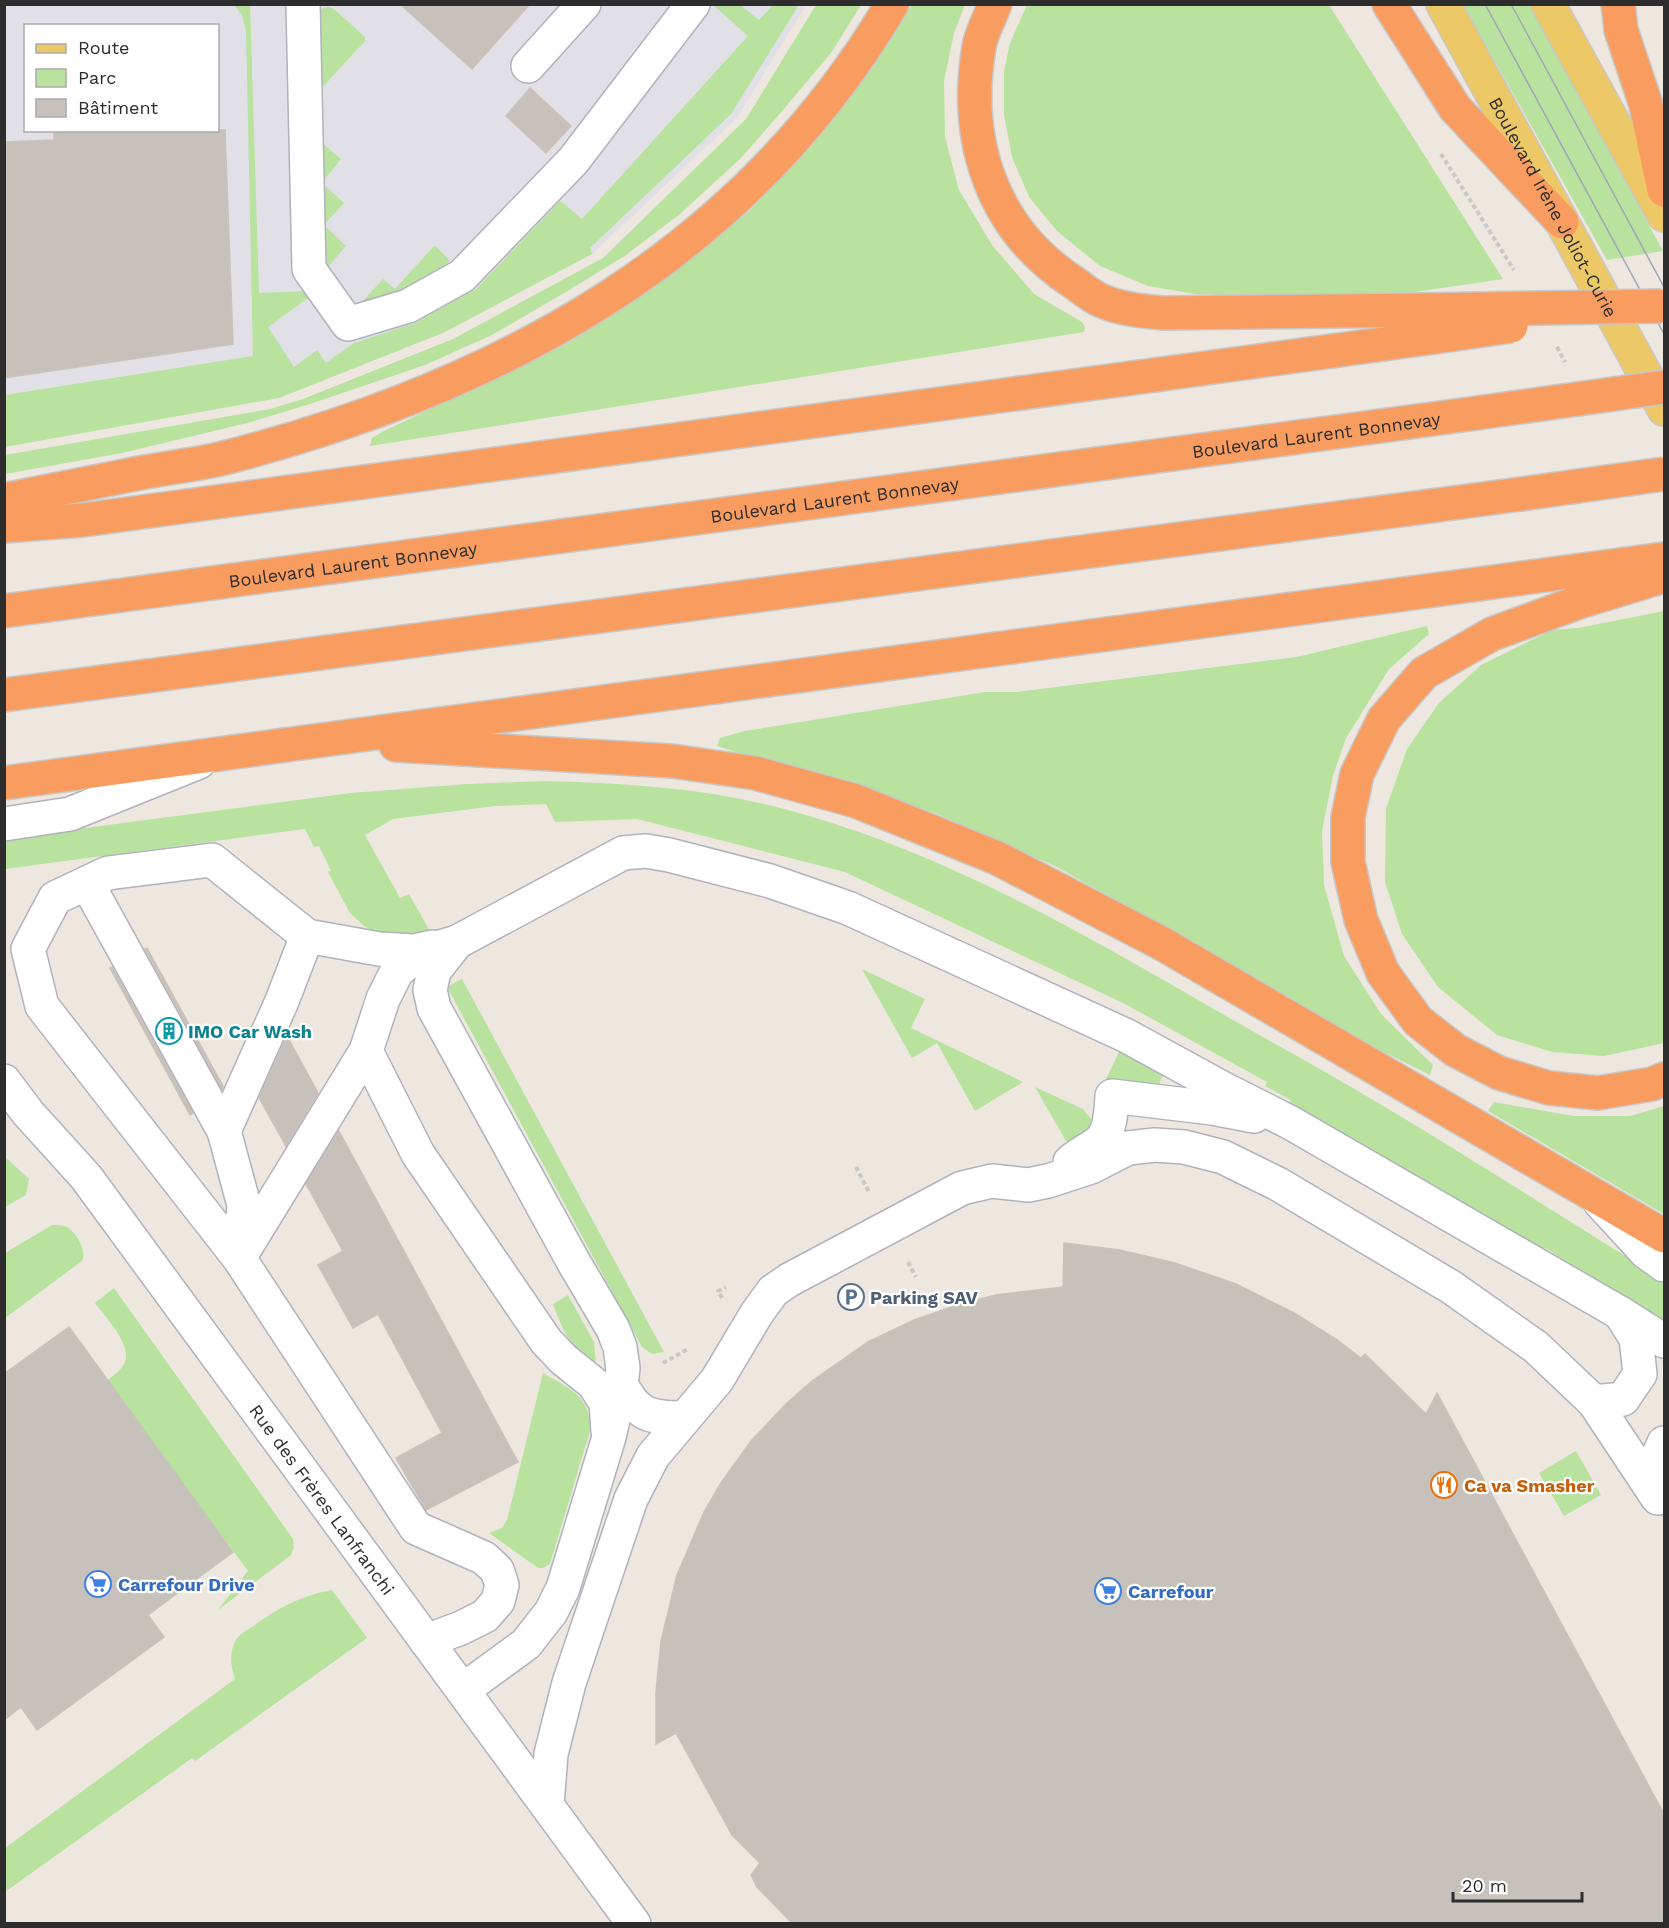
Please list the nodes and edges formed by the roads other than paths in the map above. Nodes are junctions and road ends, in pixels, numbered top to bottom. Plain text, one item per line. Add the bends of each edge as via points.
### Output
1 (303, 4) edge
2 (584, 4) edge
3 (892, 4) edge
4 (995, 4) edge
5 (1389, 4) edge
6 (1443, 4) edge
7 (1548, 4) edge
8 (1618, 4) edge
9 (692, 5) edge
10 (528, 66) dead end
11 (1665, 190) edge
12 (1665, 215) edge
13 (1562, 222) junction
14 (1663, 305) edge
15 (1428, 323) junction
16 (1665, 387) edge
17 (1665, 409) edge
18 (1665, 474) edge
19 (4, 500) edge
20 (4, 526) edge
21 (1665, 559) edge
22 (1665, 576) edge
23 (4, 611) edge
24 (4, 695) edge
25 (317, 741) junction
26 (220, 753) junction
27 (4, 783) edge
28 (4, 824) edge
29 (87, 883) junction
30 (307, 936) junction
31 (457, 942) junction
32 (366, 1051) junction
33 (1665, 1079) edge
34 (4, 1081) edge
35 (1291, 1123) junction
36 (224, 1131) junction
37 (1048, 1181) junction
38 (1592, 1195) junction
39 (1665, 1236) edge
40 (239, 1258) junction
41 (1665, 1265) edge
42 (1620, 1313) junction
43 (1665, 1341) edge
44 (621, 1384) junction
45 (1594, 1402) junction
46 (684, 1418) junction
47 (609, 1437) junction
48 (1665, 1443) edge
49 (1661, 1504) edge
50 (426, 1641) junction
51 (463, 1690) junction
52 (547, 1805) junction
53 (634, 1923) edge

1 - 9 street via 309,269 348,324 408,306 462,276 573,161
2 - 10 street
3 - 19 highway via 841,81 746,190 687,242 558,329 476,371 357,418 226,457
4 - 15 highway via 979,45 973,99 979,151 986,176 1003,209 1027,244 1058,273 1100,300 1132,310
5 - 13 highway via 1455,108
6 - 13 main road, Boulevard Irène Joliot-Curie
7 - 12 main road
8 - 11 highway via 1621,30 1646,105
13 - 17 main road, Boulevard Irène Joliot-Curie
14 - 15 highway, bridge
15 - 20 highway via 83,520
16 - 23 highway, Boulevard Laurent Bonnevay, bridge
18 - 24 highway, bridge
21 - 25 highway
22 - 33 highway via 1492,634 1424,673 1384,719 1357,774 1348,817 1348,862 1361,920 1383,973 1418,1021 1455,1050 1499,1073 1549,1088 1598,1093
25 - 26 highway
25 - 38 highway via 672,760 755,773 856,801 996,858 1161,944
26 - 27 highway
26 - 28 street via 70,814
29 - 30 street via 108,873 212,860
29 - 36 street
29 - 40 street via 55,898 28,949 42,1006
30 - 31 street via 414,951
30 - 36 street
31 - 32 street via 420,953 397,971
31 - 35 street via 623,853 669,855 770,881 848,908 1127,1036
31 - 44 street via 434,971 430,990 434,1008 613,1329 620,1347
32 - 40 street
32 - 47 street via 418,1154 546,1341 594,1384 606,1403
34 - 50 street, Rue des Frères Lanfranchi via 86,1177
35 - 37 street via 1212,1108 1112,1096 1110,1123 1102,1140 1081,1152
35 - 42 street
36 - 40 street via 244,1205
37 - 45 street via 1091,1167 1128,1148 1184,1147 1223,1157 1278,1184 1451,1287 1536,1347
37 - 46 street via 1028,1185 993,1181 962,1188 789,1280 773,1291 717,1380
38 - 39 highway
38 - 41 street via 1646,1252
40 - 50 street via 416,1528 484,1558 496,1570 502,1586 498,1601 484,1616
42 - 43 street
42 - 45 street via 1636,1338 1640,1374 1623,1399
44 - 46 street via 631,1403 646,1413
44 - 47 street
45 - 49 street
46 - 52 street via 653,1456 631,1499 598,1591 554,1744
47 - 51 street via 563,1588 551,1612 526,1644
48 - 49 street via 1658,1454 1654,1476
50 - 51 street, Rue des Frères Lanfranchi
51 - 52 street, Rue des Frères Lanfranchi
52 - 53 street, Rue des Frères Lanfranchi

